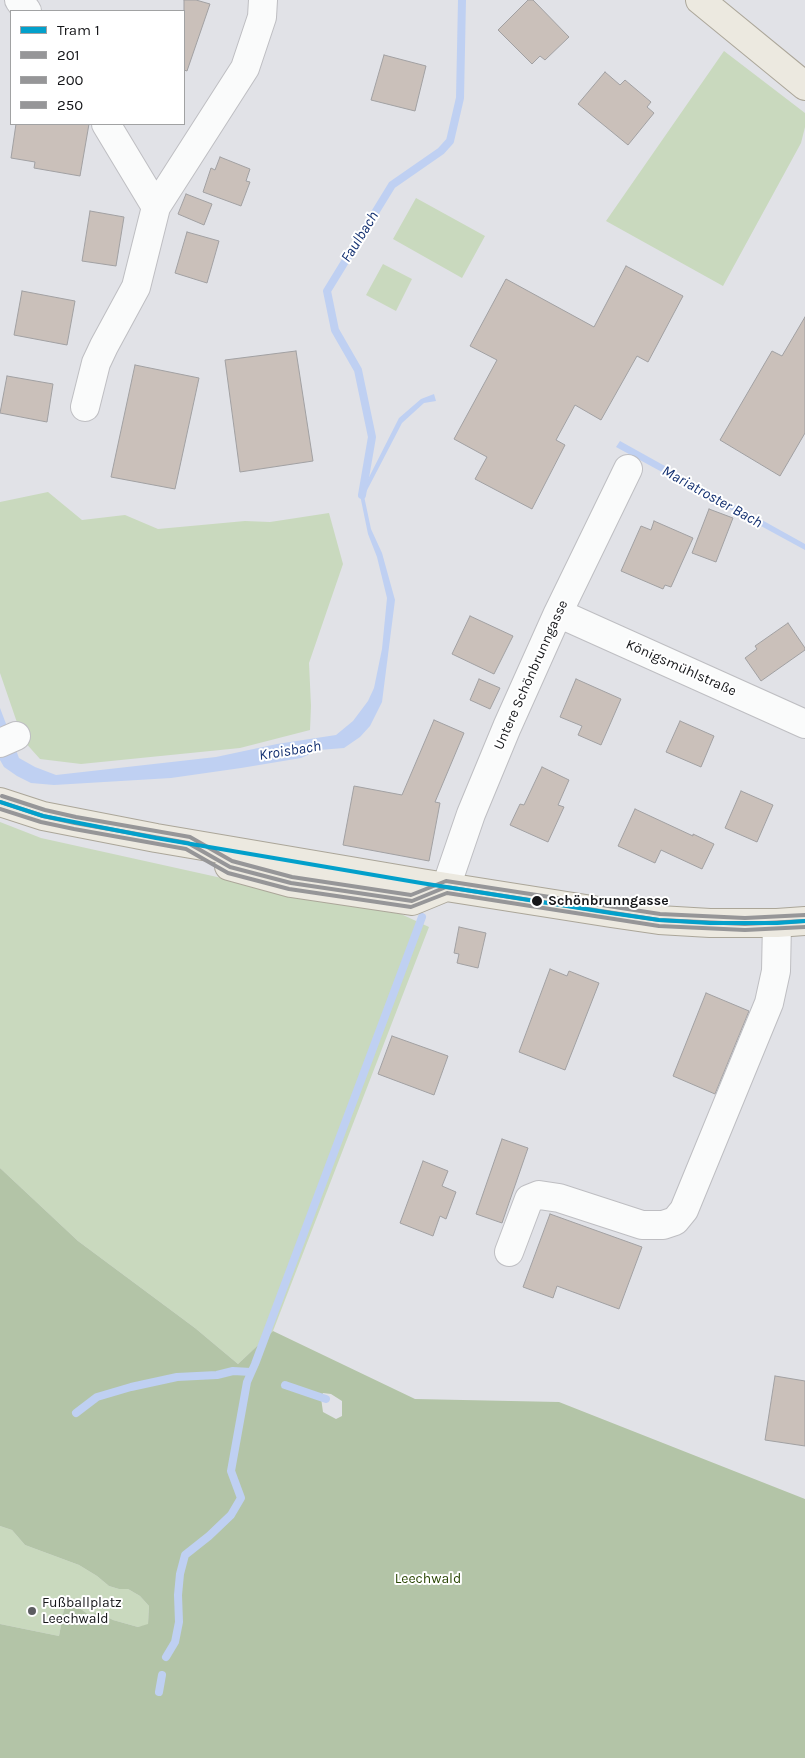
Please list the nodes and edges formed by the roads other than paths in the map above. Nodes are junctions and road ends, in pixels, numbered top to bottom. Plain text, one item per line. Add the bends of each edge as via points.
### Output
1 (263, 0) edge
2 (700, 0) edge
3 (805, 86) edge
4 (107, 125) edge
5 (156, 207) junction
6 (85, 406) dead end
7 (628, 469) dead end
8 (558, 613) junction
9 (805, 724) edge
10 (0, 802) edge
11 (446, 887) junction
12 (805, 921) edge
13 (777, 923) junction
14 (509, 1252) dead end

1 - 5 street via 262,17 245,68
2 - 3 main road
4 - 5 street
5 - 6 street via 136,287 96,363
7 - 8 street, Untere Schönbrunngasse
8 - 9 street, Königsmühlstraße
8 - 11 street, Untere Schönbrunngasse via 471,814
10 - 11 main road via 75,823 188,843 230,867 291,882 412,901
11 - 13 main road via 660,920
12 - 13 main road
13 - 14 street via 776,971 770,1003 684,1210 675,1221 663,1225 642,1225 559,1198 539,1195 529,1199

